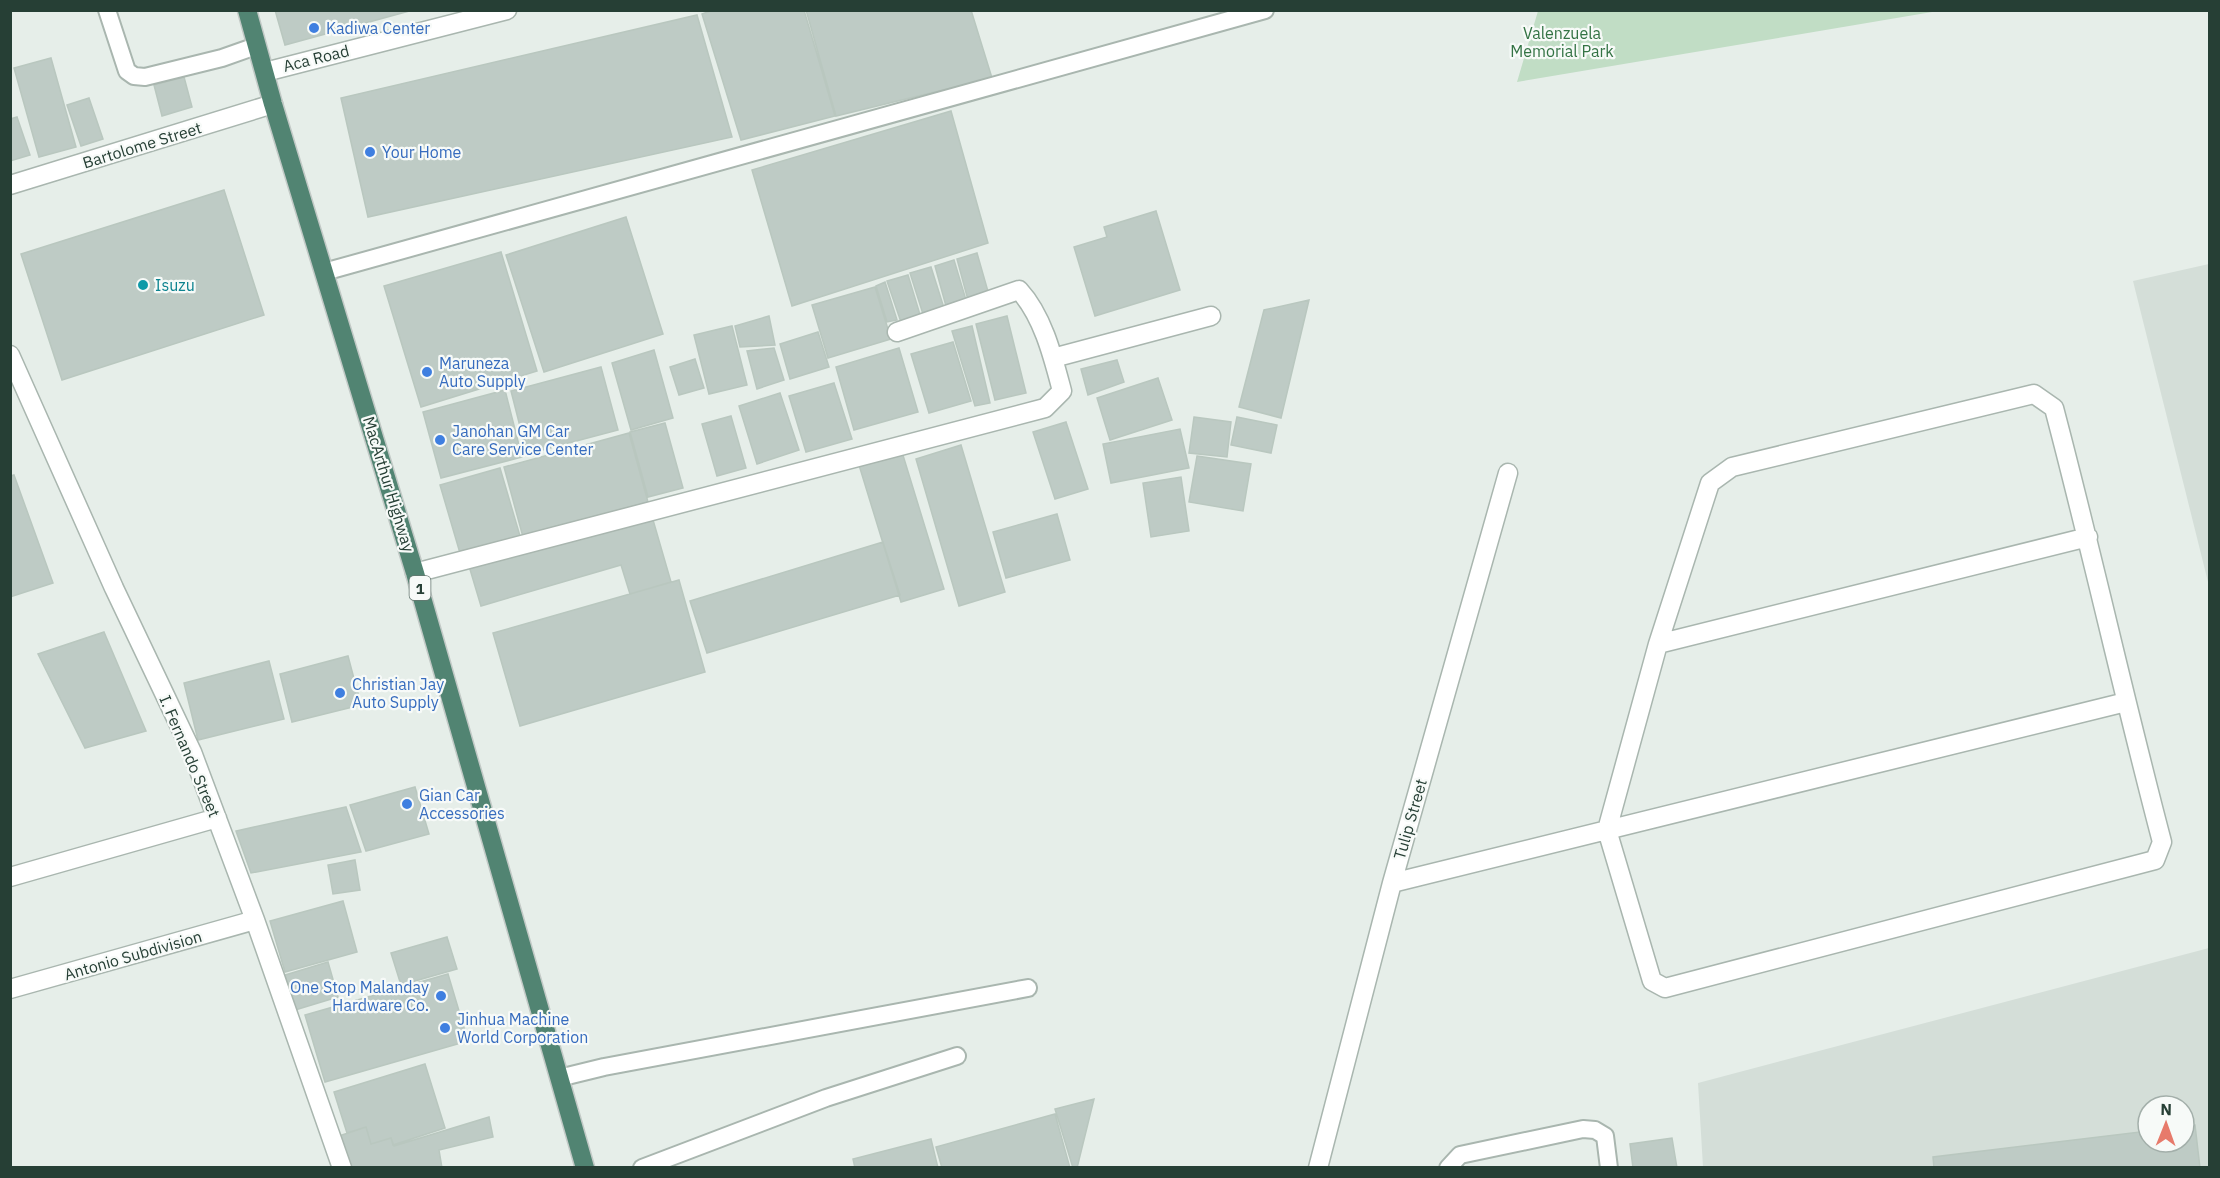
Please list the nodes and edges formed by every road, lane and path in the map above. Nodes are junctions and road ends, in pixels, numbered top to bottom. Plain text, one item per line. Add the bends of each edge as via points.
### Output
1 (107, 10) edge
2 (247, 10) edge
3 (507, 10) edge
4 (1265, 10) edge
5 (256, 46) junction
6 (265, 72) junction
7 (273, 104) junction
8 (10, 185) edge
9 (324, 272) junction
10 (1211, 316) dead end
11 (897, 332) dead end
12 (10, 355) edge
13 (1053, 358) junction
14 (1508, 473) dead end
15 (2088, 537) junction
16 (415, 573) junction
17 (1658, 644) junction
18 (2126, 702) junction
19 (217, 818) junction
20 (1607, 830) junction
21 (10, 877) edge
22 (1392, 883) junction
23 (255, 920) junction
24 (1028, 988) dead end
25 (10, 990) edge
26 (957, 1056) dead end
27 (559, 1078) junction
28 (342, 1167) edge
29 (585, 1167) edge
30 (642, 1167) edge
31 (1318, 1167) edge
32 (1448, 1167) edge
33 (1609, 1167) edge

1 - 5 lane via 127,71 135,76 145,77 222,58
2 - 5 highway, MacArthur Highway / 1
3 - 6 street, Aca Road
4 - 9 lane
5 - 6 highway, MacArthur Highway / 1
6 - 7 highway, MacArthur Highway / 1
7 - 8 street, Bartolome Street
7 - 9 highway, MacArthur Highway / 1
9 - 16 highway, MacArthur Highway / 1
10 - 13 street
11 - 13 street via 1019,290 1030,302
12 - 19 street, I. Fernando Street via 192,752
13 - 16 street via 1062,391 1046,408
14 - 22 street, Tulip Street
15 - 17 street
15 - 17 street via 2054,408 2034,394 1732,467 1710,483
15 - 18 street
16 - 27 highway, MacArthur Highway / 1
17 - 20 street
18 - 20 street
18 - 20 street via 2162,842 2154,861 1665,988 1652,981
19 - 21 street
19 - 23 street, I. Fernando Street
20 - 22 street
22 - 31 street, Tulip Street
23 - 25 street, Antonio Subdivision
23 - 28 street, I. Fernando Street
24 - 27 lane
26 - 30 lane via 826,1098
27 - 29 highway, MacArthur Highway / 1
32 - 33 lane via 1460,1155 1583,1129 1605,1136

